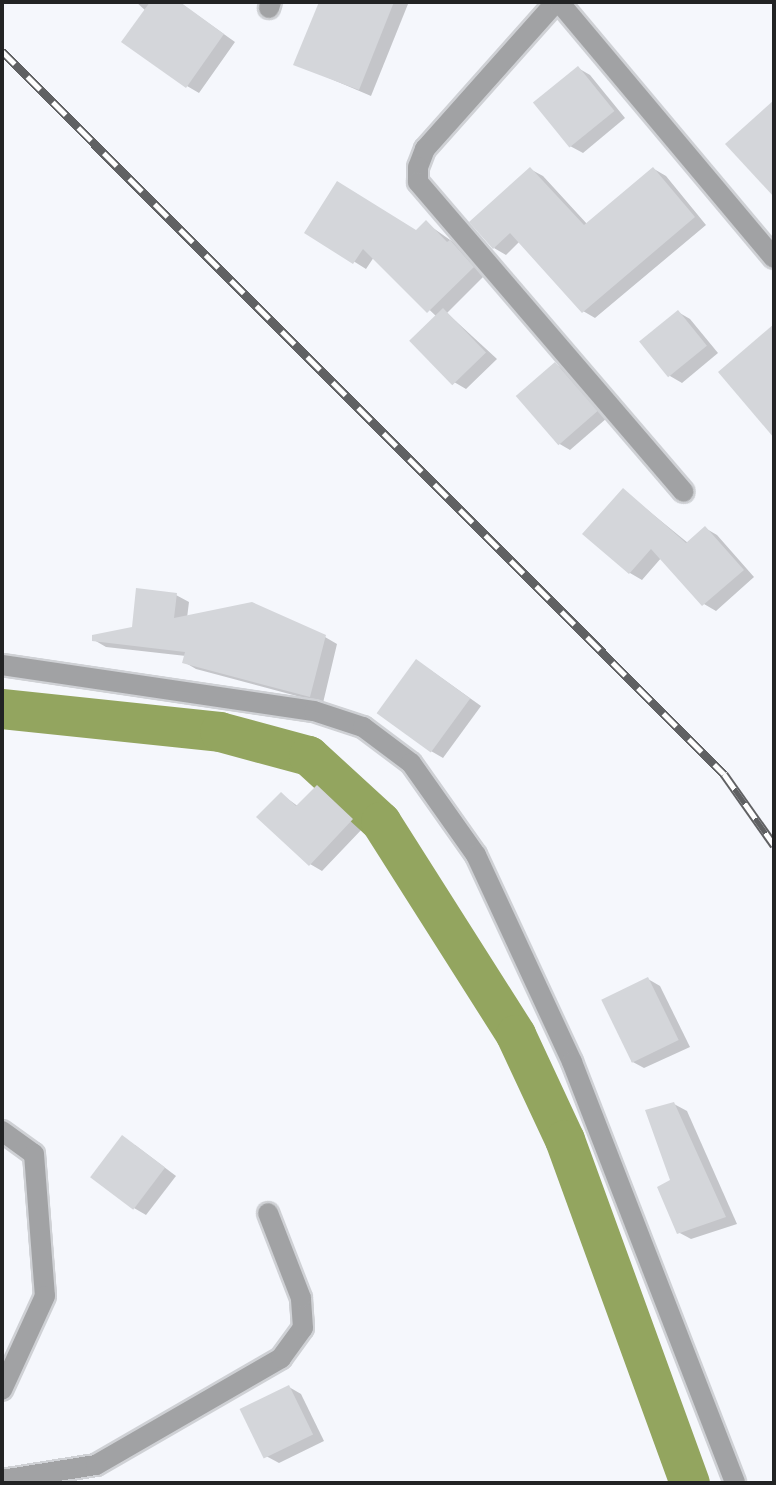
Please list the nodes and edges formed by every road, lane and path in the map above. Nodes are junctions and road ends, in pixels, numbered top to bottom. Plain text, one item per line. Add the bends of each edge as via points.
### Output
1 (558, 2) edge
2 (774, 258) edge
3 (684, 492) dead end
4 (2, 665) edge
5 (2, 1131) edge
6 (268, 1213) dead end
7 (2, 1390) edge
8 (2, 1480) edge
9 (735, 1483) edge

1 - 2 street
1 - 3 street via 425,149 418,182
4 - 9 street via 314,711 363,727 411,763 476,855 572,1062
5 - 7 street via 34,1154 45,1296
6 - 8 street via 301,1298 303,1328 281,1358 96,1465

